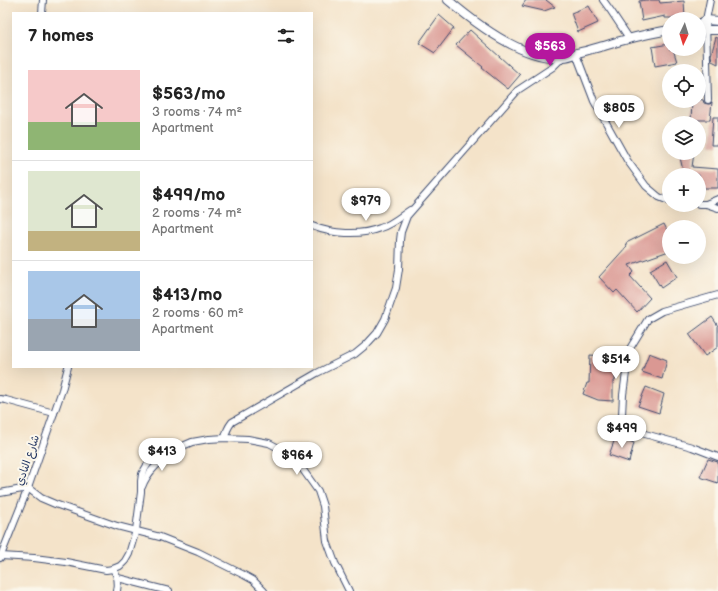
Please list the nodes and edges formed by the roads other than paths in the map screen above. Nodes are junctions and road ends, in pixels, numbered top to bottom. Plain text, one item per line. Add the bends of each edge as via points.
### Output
1 (43, 0) edge
2 (448, 0) edge
3 (603, 0) edge
4 (710, 0) edge
5 (42, 12) edge
6 (706, 12) edge
7 (718, 21) edge
8 (706, 22) edge
9 (706, 29) edge
10 (718, 30) edge
11 (662, 31) edge
12 (629, 38) junction
13 (576, 54) junction
14 (704, 56) edge
15 (563, 58) junction
16 (708, 100) dead end
17 (662, 198) edge
18 (718, 199) edge
19 (706, 204) joint
20 (416, 206) junction
21 (718, 208) edge
22 (313, 226) edge
23 (718, 295) edge
24 (68, 368) edge
25 (0, 399) edge
26 (54, 413) junction
27 (225, 438) junction
28 (718, 457) edge
29 (28, 488) junction
30 (0, 494) edge
31 (136, 530) junction
32 (1, 557) edge
33 (113, 569) junction
34 (118, 578) junction
35 (117, 591) edge
36 (169, 591) edge
37 (264, 591) edge
38 (349, 591) edge

1 - 5 street
2 - 15 street via 509,44 550,58
3 - 12 street
4 - 6 street
7 - 8 street
9 - 10 street
11 - 12 street
12 - 13 street
13 - 15 street
13 - 17 street via 594,101 627,160 646,186
14 - 16 street
15 - 20 street via 518,90
18 - 19 street
19 - 21 street
20 - 22 street via 381,228 363,232 343,233
20 - 27 street via 407,216 401,232 396,288 377,333 355,354 232,422 228,426
23 - 28 street via 662,311 648,319 629,350 622,415 627,424 645,434
24 - 26 street, شارع النادي
25 - 26 street
26 - 29 street, شارع النادي
27 - 31 street via 192,442 176,449 151,470 141,492
27 - 38 street via 269,443 290,454 301,467 318,491 323,506 327,541
29 - 30 street
29 - 31 street via 55,504
29 - 32 street, شارع النادي
31 - 33 street via 125,561
31 - 37 street via 198,552 253,580
32 - 33 street via 34,558
33 - 34 street
34 - 35 street
34 - 36 street

